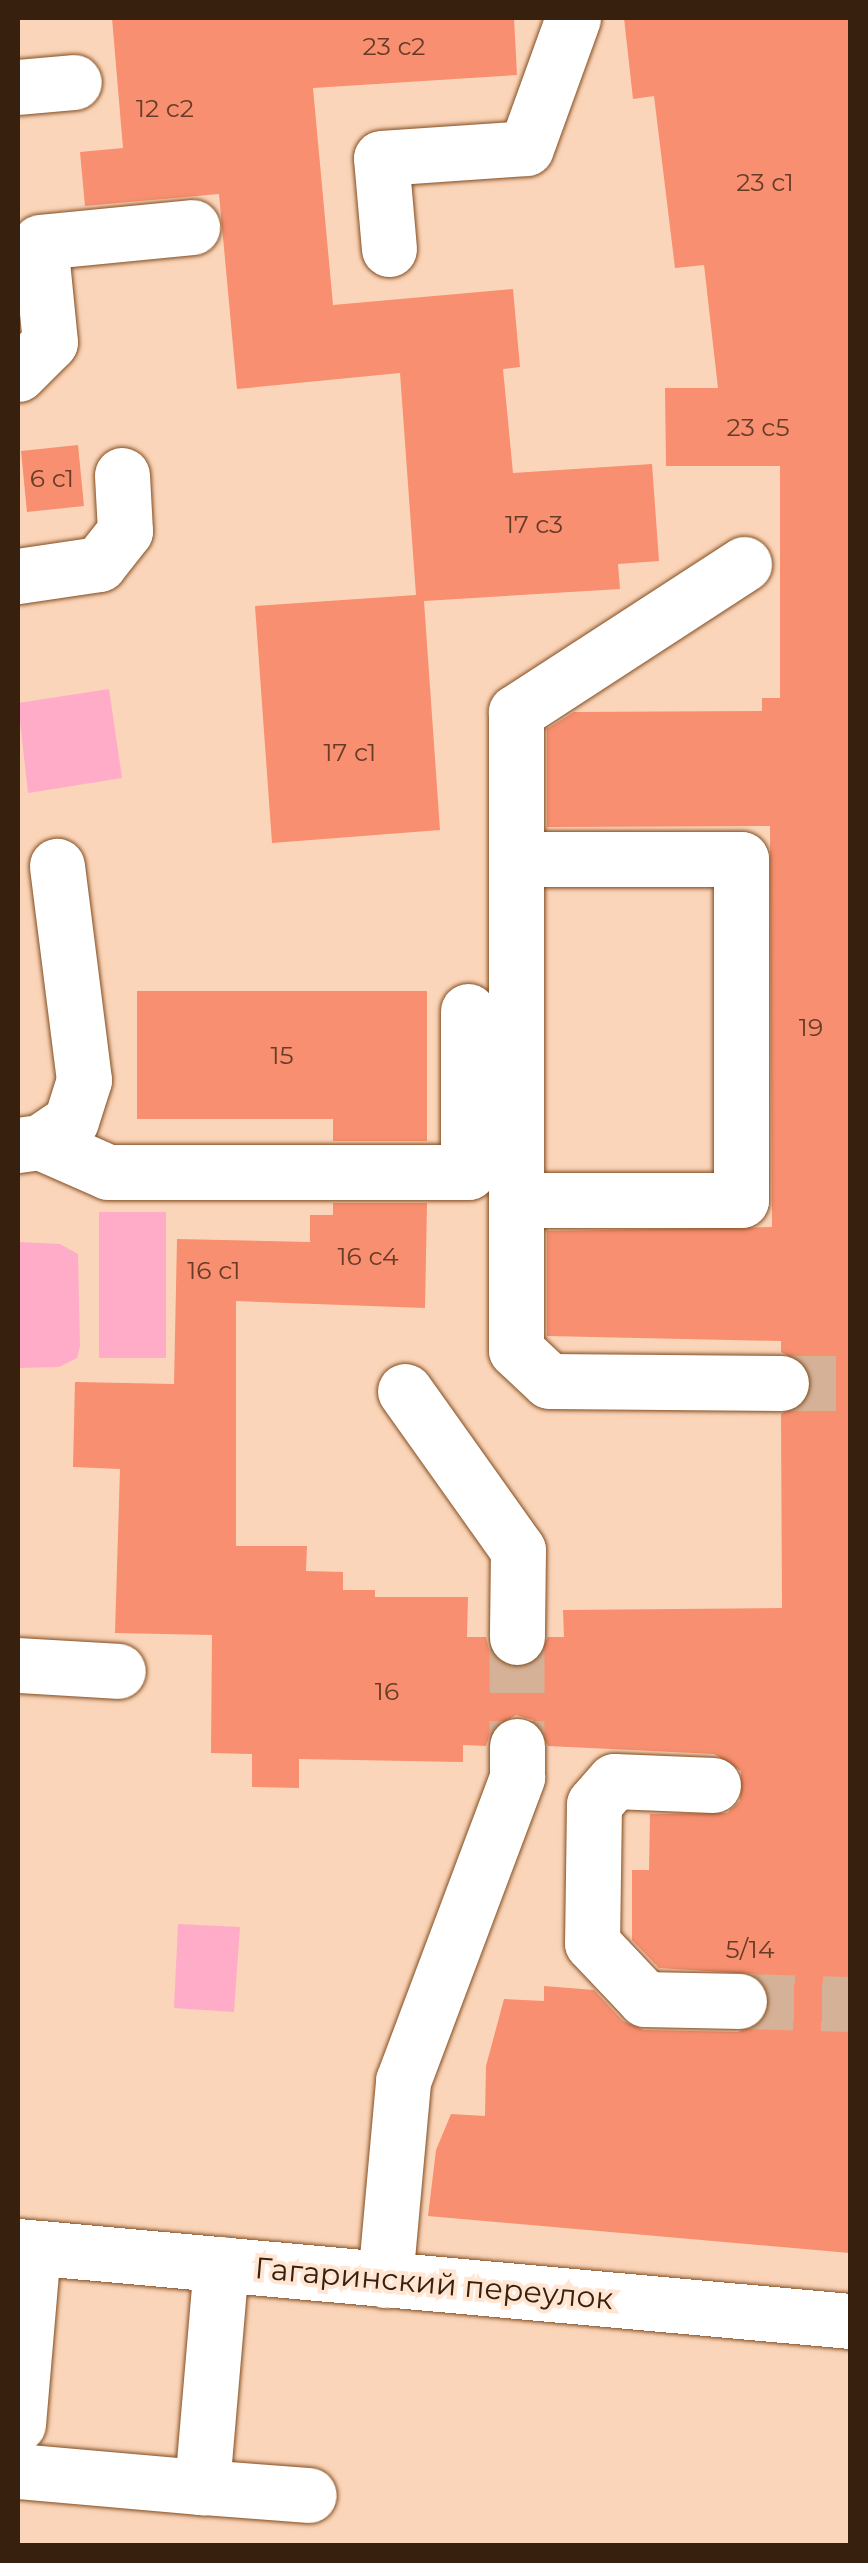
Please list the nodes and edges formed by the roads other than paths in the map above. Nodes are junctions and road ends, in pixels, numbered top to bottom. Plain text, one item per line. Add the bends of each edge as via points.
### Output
1 (573, 18) edge
2 (74, 82) dead end
3 (18, 87) edge
4 (192, 227) dead end
5 (389, 249) dead end
6 (18, 374) edge
7 (122, 475) dead end
8 (744, 564) dead end
9 (18, 576) edge
10 (517, 859) junction
11 (57, 866) dead end
12 (468, 1012) dead end
13 (29, 1144) edge
14 (517, 1200) junction
15 (781, 1384) tunnel mouth
16 (404, 1391) dead end
17 (517, 1637) tunnel mouth
18 (18, 1665) edge
19 (118, 1672) dead end
20 (517, 1746) tunnel mouth
21 (712, 1786) dead end
22 (739, 2001) tunnel mouth
23 (25, 2247) edge
24 (221, 2264) junction
25 (385, 2280) junction
26 (850, 2321) edge
27 (18, 2424) edge
28 (18, 2471) edge
29 (202, 2487) junction
30 (309, 2495) dead end

1 - 5 street via 526,148 380,158
2 - 3 street
4 - 6 street via 40,242 50,342
7 - 9 street via 125,531 100,564
8 - 10 street via 516,712
10 - 14 street
10 - 14 street via 741,859 741,1200
11 - 13 street via 84,1080 71,1121
12 - 13 street via 468,1172 108,1172
14 - 15 street via 516,1350 549,1381
16 - 17 street via 518,1550
18 - 19 street
20 - 25 street via 517,1777 403,2081
21 - 22 street via 614,1781 594,1804 592,1943 645,1999
23 - 24 street, Гагаринский переулок
23 - 27 street
24 - 25 street, Гагаринский переулок
24 - 29 street
25 - 26 street, Гагаринский переулок
28 - 29 street
29 - 30 street

